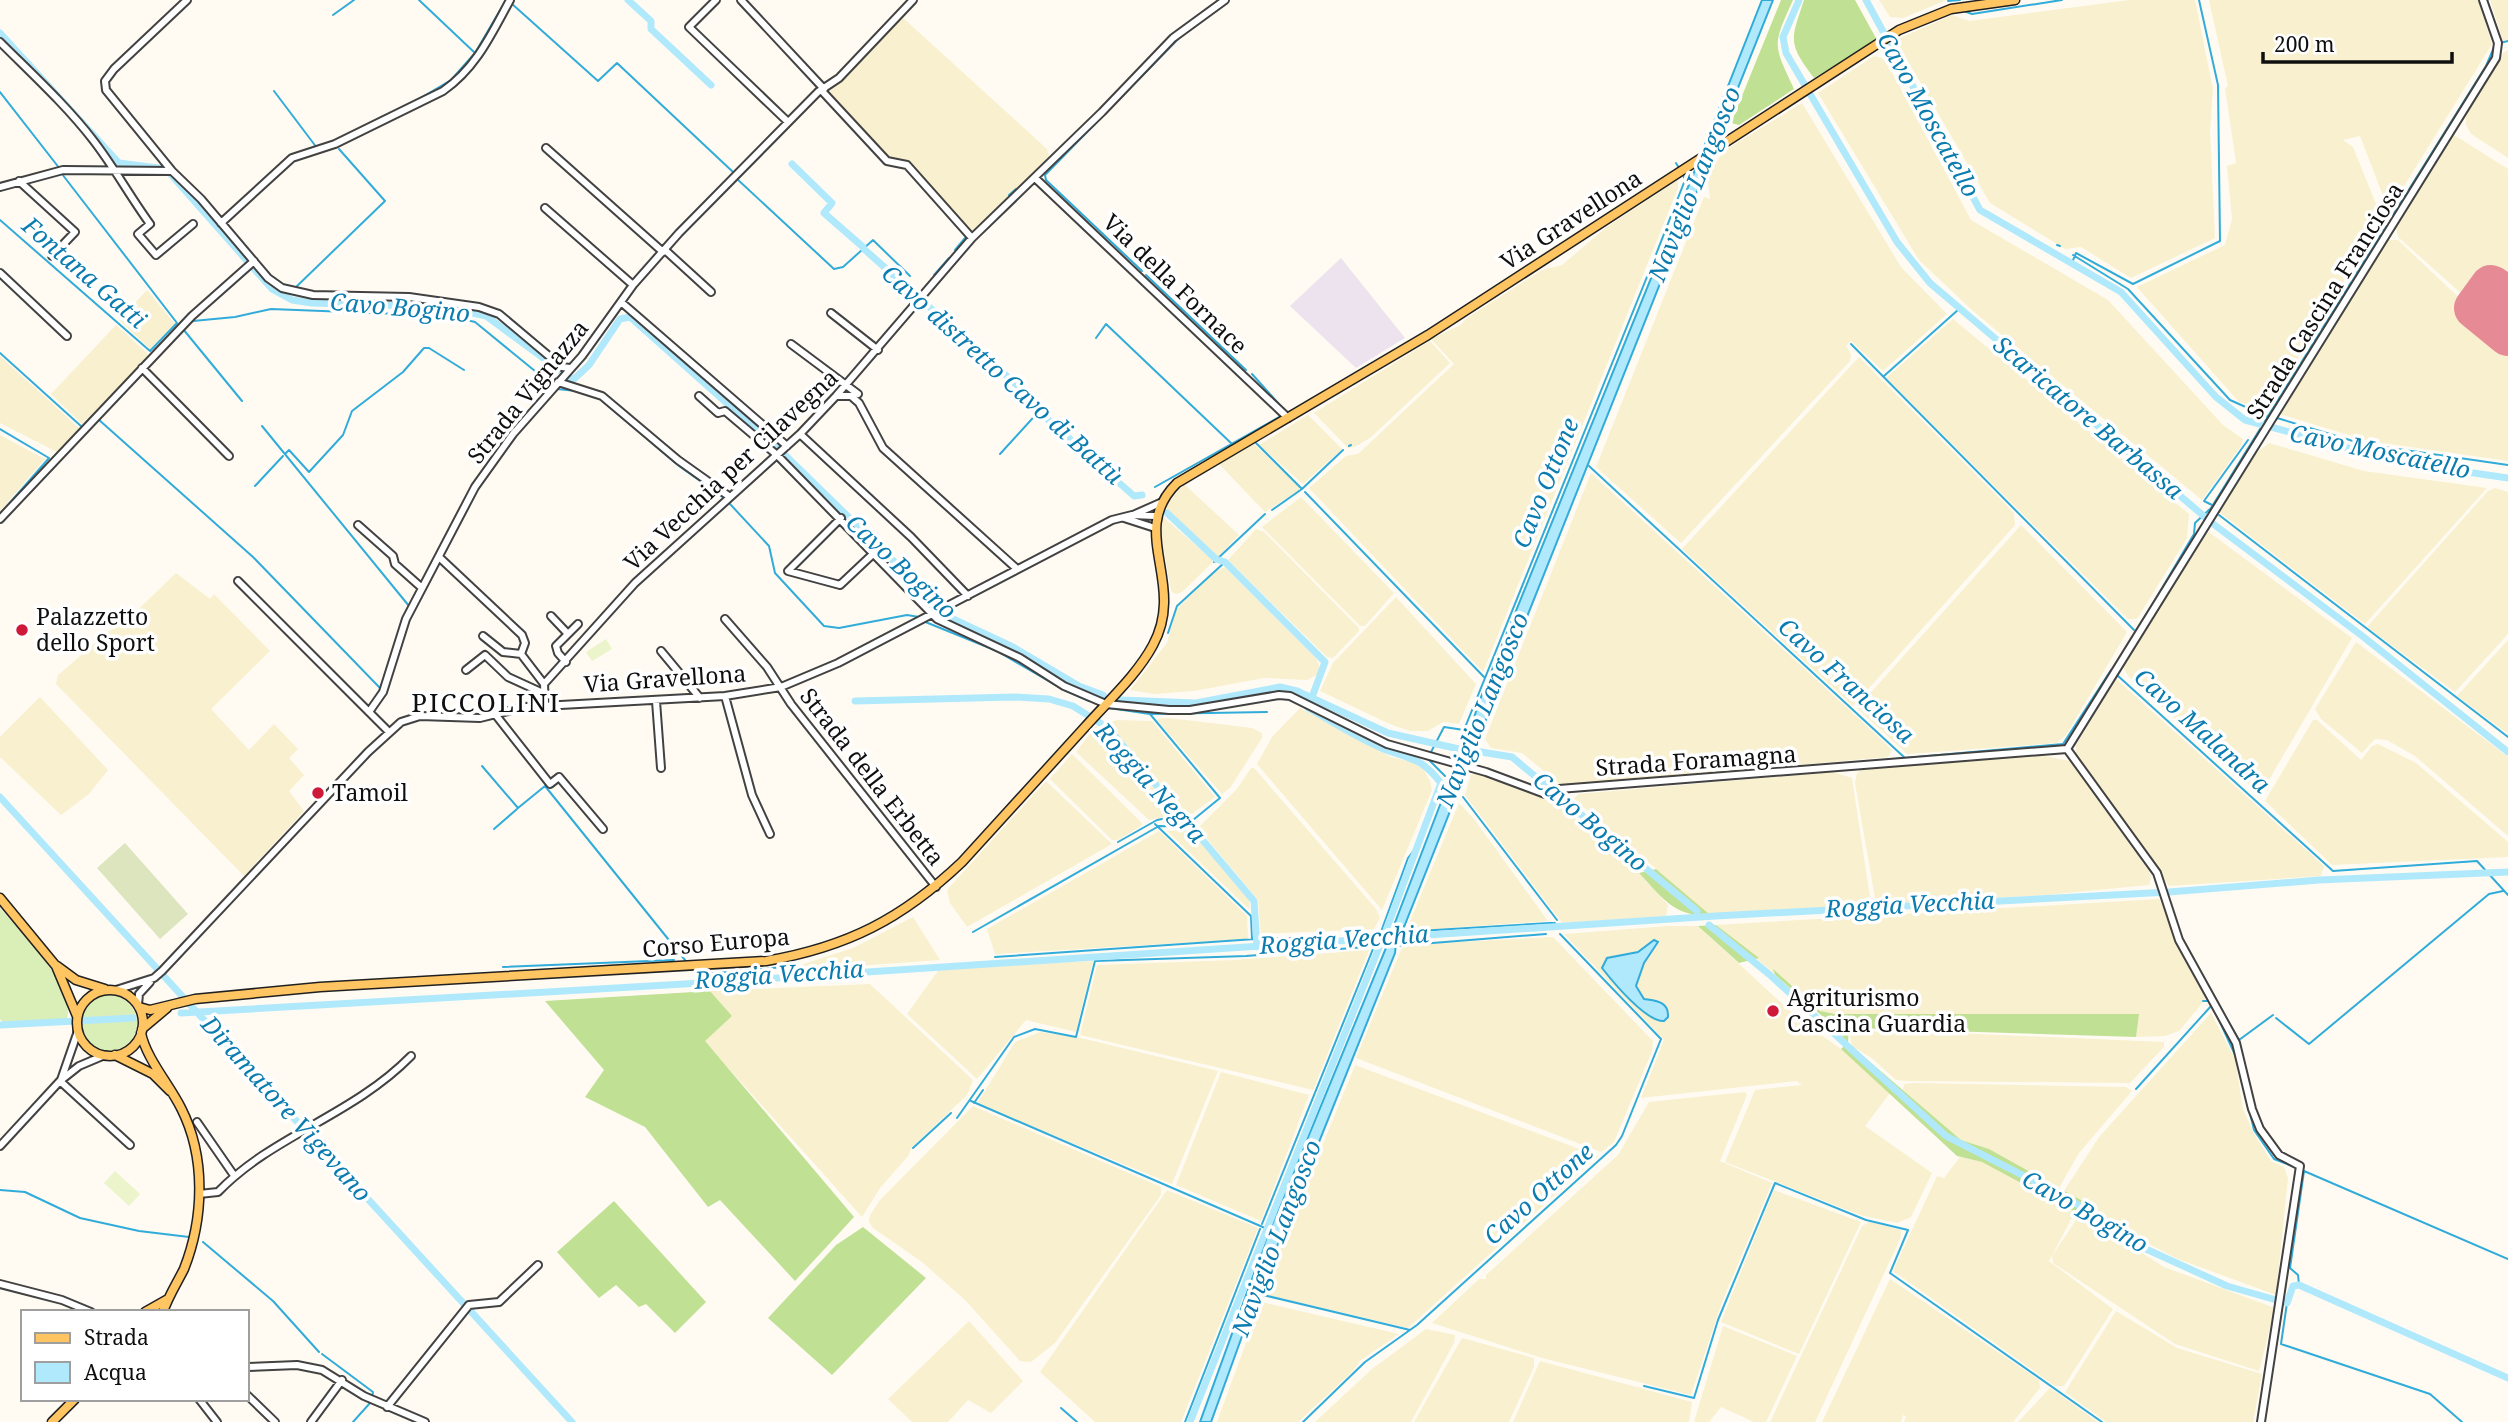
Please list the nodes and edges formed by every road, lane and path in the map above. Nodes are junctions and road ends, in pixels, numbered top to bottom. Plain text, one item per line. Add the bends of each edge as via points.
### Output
1 (187, 0) edge
2 (510, 0) edge
3 (716, 0) edge
4 (741, 0) edge
5 (913, 0) edge
6 (1225, 0) edge
7 (2015, 0) edge
8 (2483, 0) edge
9 (0, 42) edge
10 (823, 90) junction
11 (788, 122) junction
12 (545, 148) dead end
13 (115, 171) junction
14 (172, 171) junction
15 (1035, 177) junction
16 (19, 181) junction
17 (0, 187) edge
18 (545, 208) dead end
19 (221, 223) junction
20 (193, 224) dead end
21 (972, 238) junction
22 (664, 251) junction
23 (52, 256) dead end
24 (254, 262) junction
25 (0, 273) edge
26 (633, 285) junction
27 (711, 292) dead end
28 (621, 302) junction
29 (831, 313) dead end
30 (67, 336) dead end
31 (791, 344) dead end
32 (878, 350) junction
33 (142, 368) junction
34 (857, 374) junction
35 (561, 379) junction
36 (845, 387) junction
37 (858, 394) junction
38 (699, 396) dead end
39 (836, 396) junction
40 (859, 403) junction
41 (1288, 418) junction
42 (800, 434) junction
43 (787, 446) junction
44 (777, 454) junction
45 (229, 456) dead end
46 (730, 497) junction
47 (1160, 503) junction
48 (1132, 515) junction
49 (1155, 516) junction
50 (1122, 517) junction
51 (841, 518) junction
52 (0, 519) edge
53 (358, 526) dead end
54 (1155, 531) junction
55 (874, 553) junction
56 (439, 557) junction
57 (1017, 569) junction
58 (238, 582) dead end
59 (422, 588) junction
60 (968, 596) junction
61 (935, 613) junction
62 (551, 617) dead end
63 (725, 619) dead end
64 (578, 624) dead end
65 (568, 634) junction
66 (483, 636) dead end
67 (661, 651) dead end
68 (521, 654) junction
69 (566, 662) junction
70 (466, 670) dead end
71 (544, 684) junction
72 (781, 687) junction
73 (543, 693) junction
74 (725, 696) junction
75 (699, 698) junction
76 (656, 701) junction
77 (1106, 704) junction
78 (545, 705) junction
79 (369, 712) junction
80 (495, 714) junction
81 (389, 732) junction
82 (2067, 749) junction
83 (661, 768) dead end
84 (603, 829) dead end
85 (770, 834) dead end
86 (936, 887) junction
87 (0, 898) edge
88 (56, 966) junction
89 (154, 978) junction
90 (113, 990) junction
91 (172, 1005) junction
92 (138, 1006) junction
93 (78, 1024) junction
94 (142, 1031) junction
95 (105, 1055) junction
96 (115, 1055) junction
97 (411, 1056) dead end
98 (60, 1081) junction
99 (174, 1096) junction
100 (197, 1122) dead end
101 (0, 1146) edge
102 (130, 1146) dead end
103 (233, 1174) junction
104 (199, 1194) junction
105 (538, 1265) dead end
106 (0, 1284) edge
107 (168, 1299) junction
108 (87, 1310) edge
109 (149, 1310) edge
110 (164, 1310) edge
111 (248, 1367) edge
112 (342, 1380) junction
113 (248, 1396) edge
114 (73, 1401) edge
115 (201, 1401) edge
116 (387, 1407) junction
117 (52, 1422) edge
118 (217, 1422) edge
119 (275, 1422) edge
120 (311, 1422) edge
121 (425, 1422) edge
122 (2261, 1422) edge

1 - 14 street via 114,69 104,85
2 - 19 street via 481,54 457,81 335,145 292,158
3 - 11 street via 689,27
4 - 10 street
5 - 10 street, Strada Vignazza
6 - 15 street, Via Vecchia per Cilavegna via 1173,38
7 - 41 main road, Via Gravellona via 1924,17 1886,38 1428,335
8 - 82 street, Strada Cascina Franciosa via 2498,45 2496,58
9 - 13 street via 91,137
10 - 11 street, Strada Vignazza
10 - 21 street via 887,161 907,165
11 - 22 street, Strada Vignazza
12 - 22 street
13 - 14 street
13 - 16 street via 63,170
13 - 20 street via 118,182 150,224 138,234 156,255
14 - 19 street
15 - 21 street, Via Vecchia per Cilavegna
15 - 41 street, Via della Fornace
16 - 17 street
16 - 23 street via 75,232
18 - 26 street
19 - 24 street
21 - 32 street, Via Vecchia per Cilavegna
22 - 26 street, Strada Vignazza
22 - 27 street
24 - 33 street
24 - 35 street via 268,278 294,293 409,297 499,314 562,367
25 - 30 street
26 - 28 street, Strada Vignazza
28 - 35 street, Strada Vignazza
28 - 43 street
29 - 32 street
31 - 36 street
32 - 34 street, Via Vecchia per Cilavegna
33 - 45 street
33 - 52 street
34 - 36 street, Via Vecchia per Cilavegna
34 - 37 street
35 - 46 street via 602,396
35 - 56 street, Strada Vignazza via 475,487
36 - 37 street
36 - 39 street, Via Vecchia per Cilavegna
37 - 40 street
38 - 44 street
39 - 40 street via 851,396
39 - 42 street, Via Vecchia per Cilavegna
40 - 57 street via 883,448
41 - 47 main road, Via Gravellona via 1186,476
42 - 43 street, Via Vecchia per Cilavegna
42 - 60 street
43 - 44 street, Via Vecchia per Cilavegna
44 - 46 street, Via Vecchia per Cilavegna
44 - 51 street
46 - 69 street, Via Vecchia per Cilavegna via 635,583
47 - 48 street, Via Gravellona
47 - 49 main road, Via Gravellona
48 - 49 street, Via Gravellona
48 - 50 street, Via Gravellona
49 - 54 main road, Via Gravellona
50 - 54 street
50 - 57 street, Via Gravellona
51 - 55 street
51 - 55 street via 788,571 840,585
53 - 59 street via 393,555 395,564
54 - 77 main road, Corso Europa via 1165,580 1163,620 1153,645
55 - 61 street
56 - 59 street, Strada Vignazza
56 - 68 street via 522,635
57 - 60 street, Via Gravellona
58 - 79 street
59 - 79 street, Strada Vignazza via 406,619 383,692
60 - 61 street, Via Gravellona
61 - 72 street, Via Gravellona
61 - 77 street via 1064,687
62 - 65 street
63 - 72 street, Strada della Erbetta
64 - 65 street
65 - 69 street via 556,646
66 - 68 street via 503,652
67 - 75 street
68 - 71 street
69 - 71 street, Via Vecchia per Cilavegna
70 - 73 street via 485,655 508,677
71 - 73 street
72 - 74 street, Via Gravellona
72 - 86 street, Strada della Erbetta
73 - 78 street
74 - 75 street, Via Gravellona
74 - 85 street via 752,795
75 - 76 street, Via Gravellona
76 - 78 street, Via Gravellona
76 - 83 street
77 - 82 street, Strada Foramagna via 1189,710 1279,695 1309,704 1387,744 1549,792
77 - 86 main road, Corso Europa
78 - 80 street, Via Gravellona
79 - 81 street
80 - 81 street, Via Gravellona via 480,718 419,716
80 - 84 street via 550,784 559,777
81 - 89 street, Via Gravellona
82 - 122 street via 2157,873 2179,940 2236,1043 2260,1129 2279,1155 2300,1166
86 - 91 main road, Corso Europa via 877,927 846,941 809,954 766,961 320,987
87 - 88 main road
88 - 90 main road via 76,980
88 - 93 main road
89 - 90 street, Via Gravellona
89 - 92 street via 139,994
90 - 92 main road via 128,995
90 - 93 main road via 89,998
91 - 92 main road via 150,1010
91 - 94 main road
92 - 94 main road
93 - 95 main road via 86,1045
93 - 98 street
94 - 96 main road via 131,1048
94 - 99 main road via 143,1046
95 - 96 main road
95 - 98 street
96 - 99 main road via 153,1074
97 - 103 street via 372,1092
98 - 101 street
98 - 102 street
99 - 104 main road via 189,1128
100 - 103 street
103 - 104 street via 218,1192
104 - 107 main road via 192,1246
105 - 116 street via 499,1302 469,1304
106 - 108 street
107 - 109 main road
107 - 110 main road
111 - 112 street via 310,1366
112 - 116 street
112 - 120 street
113 - 119 street
114 - 117 main road
115 - 118 street
116 - 121 street

